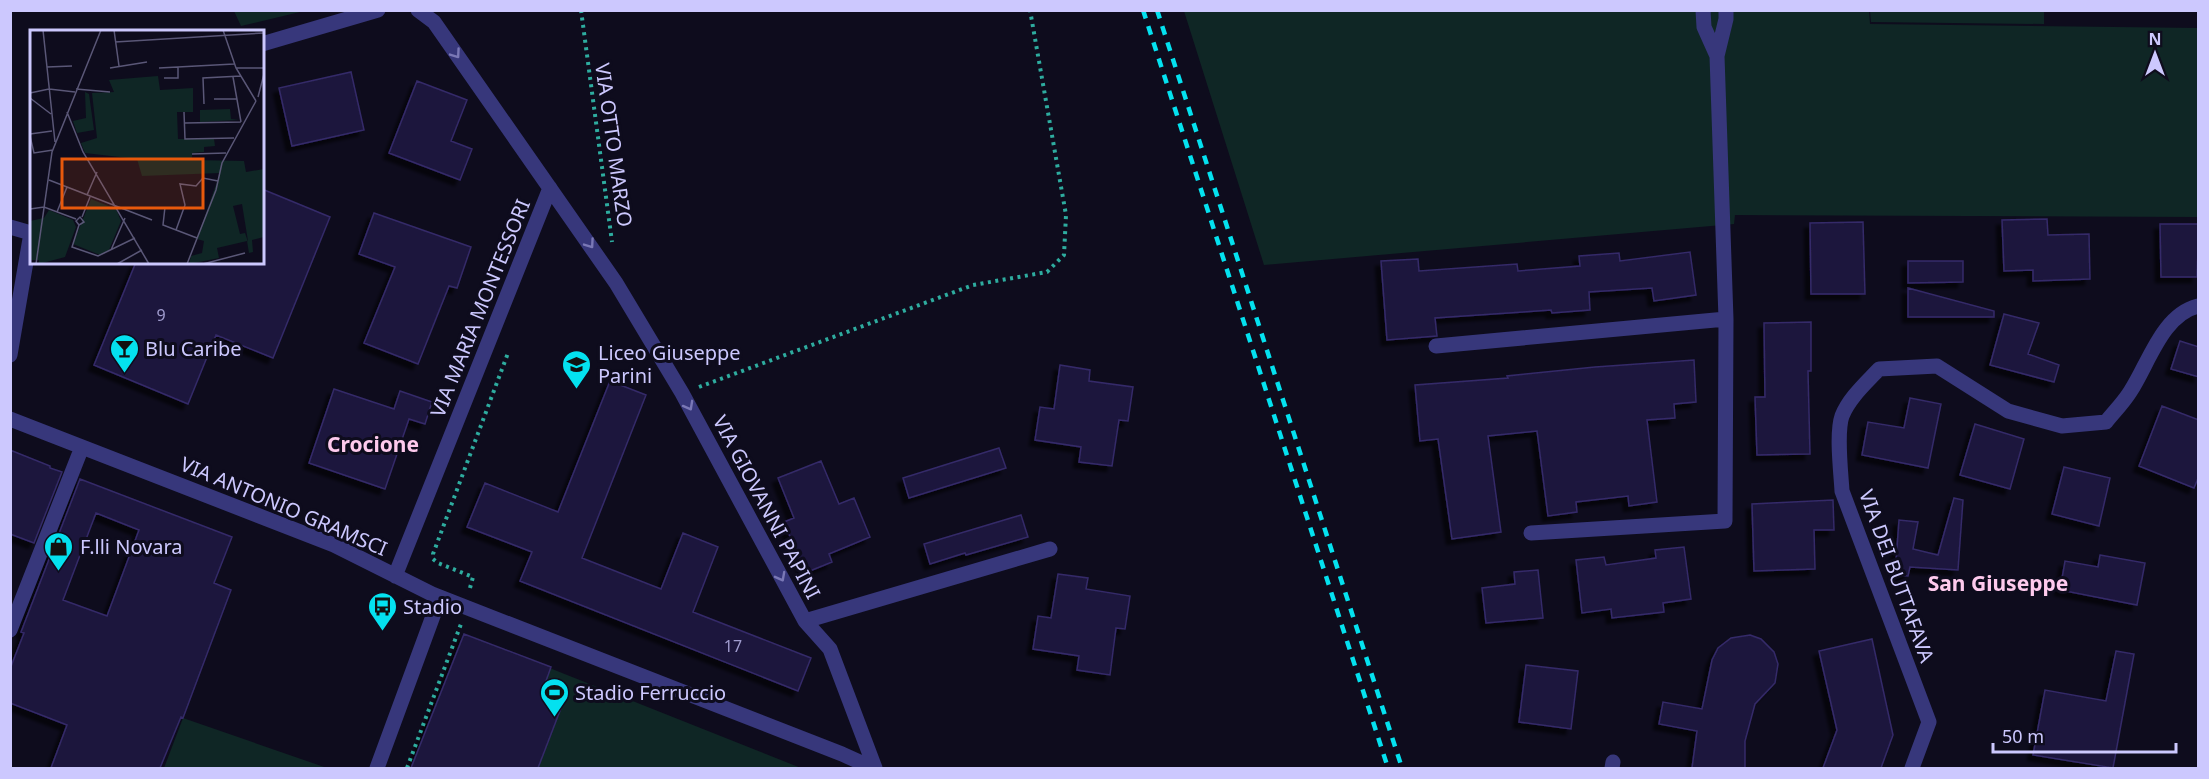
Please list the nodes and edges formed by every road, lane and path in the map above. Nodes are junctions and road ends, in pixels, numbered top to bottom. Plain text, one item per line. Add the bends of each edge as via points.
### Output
1 (378, 10) edge
2 (418, 10) edge
3 (581, 10) edge
4 (1030, 10) edge
5 (1703, 10) edge
6 (1726, 10) edge
7 (264, 43) edge
8 (1717, 56) junction
9 (550, 189) junction
10 (10, 227) edge
11 (30, 232) edge
12 (30, 238) edge
13 (612, 250) dead end
14 (2199, 306) edge
15 (1726, 319) junction
16 (1436, 346) dead end
17 (509, 350) dead end
18 (10, 355) edge
19 (682, 393) junction
20 (10, 419) edge
21 (82, 447) junction
22 (1531, 533) dead end
23 (1050, 549) dead end
24 (395, 576) junction
25 (440, 597) junction
26 (465, 607) junction
27 (805, 621) junction
28 (10, 630) edge
29 (377, 768) edge
30 (407, 768) edge
31 (874, 768) edge
32 (1912, 768) edge

1 - 7 street
2 -> 9 street, VIA GIOVANNI PAPINI via 434,22
3 - 13 path, VIA OTTO MARZO
4 - 19 path via 1066,215 1064,255 1047,272 973,285
5 - 8 street via 1704,27
6 - 8 street
8 - 15 street
9 -> 19 street, VIA GIOVANNI PAPINI via 616,284
9 - 24 street, VIA MARIA MONTESSORI
10 - 11 street
12 - 18 street
14 - 32 street, VIA DEI BUTTAFAVA via 2187,309 2168,325 2128,395 2106,422 2062,426 2008,411 1937,366 1879,369 1857,392 1842,417 1842,491 1929,722
15 - 16 street
15 - 22 street via 1725,521
17 - 26 path via 433,554 438,563 473,577
19 -> 27 street, VIA GIOVANNI PAPINI
20 - 21 street, VIA ANTONIO GRAMSCI
21 - 24 street, VIA ANTONIO GRAMSCI via 334,545
21 - 28 street
23 - 27 street
24 - 25 street, VIA ANTONIO GRAMSCI
25 - 26 street, VIA ANTONIO GRAMSCI
25 - 29 street
26 - 30 path
26 - 31 street, VIA ANTONIO GRAMSCI
27 - 31 street, VIA GIOVANNI PAPINI via 830,649

